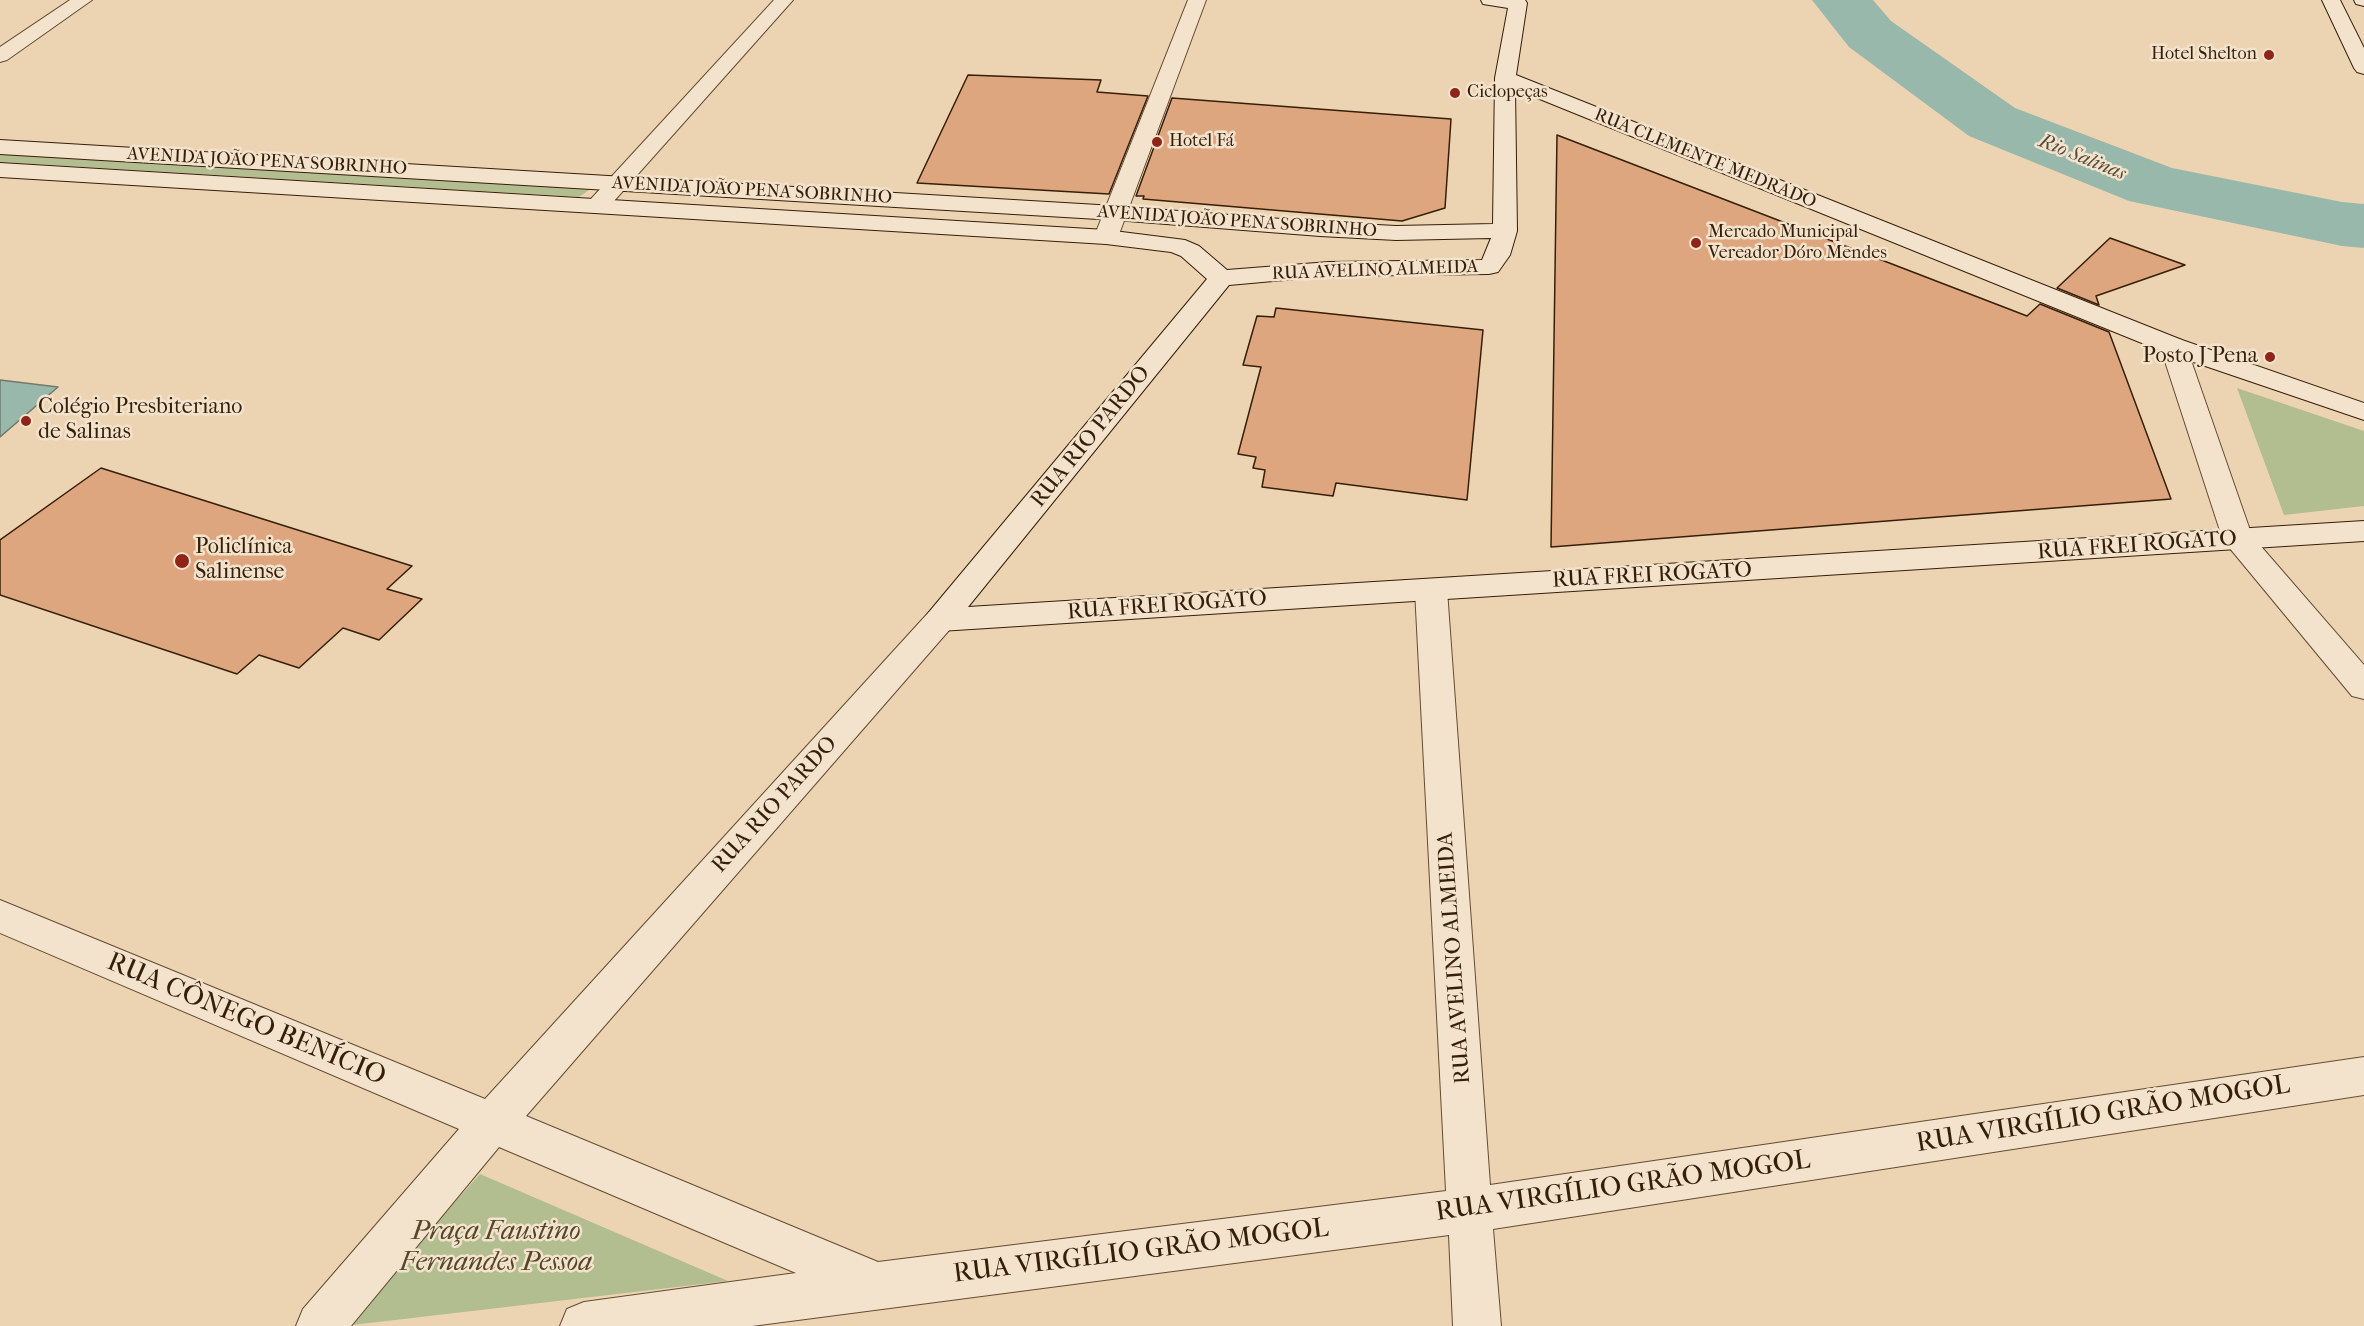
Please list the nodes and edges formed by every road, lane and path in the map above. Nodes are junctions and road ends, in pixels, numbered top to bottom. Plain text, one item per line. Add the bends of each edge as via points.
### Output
1 (83, 0) edge
2 (784, 0) edge
3 (1197, 0) edge
4 (1490, 0) edge
5 (2331, 0) edge
6 (1518, 2) edge
7 (0, 56) edge
8 (2364, 68) edge
9 (1505, 78) junction
10 (0, 147) edge
11 (0, 170) edge
12 (619, 183) junction
13 (598, 205) junction
14 (1115, 213) junction
15 (1320, 230) junction
16 (1505, 231) junction
17 (1106, 237) junction
18 (1389, 269) junction
19 (1221, 278) junction
20 (2173, 346) junction
21 (2364, 412) edge
22 (2364, 531) edge
23 (2238, 540) junction
24 (1431, 590) junction
25 (940, 620) junction
26 (2364, 687) edge
27 (0, 916) edge
28 (2364, 1076) edge
29 (492, 1123) junction
30 (1471, 1210) junction
31 (880, 1285) junction
32 (320, 1326) edge
33 (584, 1326) edge
34 (1477, 1326) edge

1 - 7 main road
2 - 12 main road
3 - 14 main road
4 - 6 main road
5 - 8 main road
6 - 9 main road
9 - 16 main road
9 - 20 main road, RUA CLEMENTE MEDRADO
10 - 12 main road, AVENIDA JOÃO PENA SOBRINHO
11 - 13 main road, AVENIDA JOÃO PENA SOBRINHO
12 - 13 main road
12 - 14 main road, AVENIDA JOÃO PENA SOBRINHO
13 - 17 main road, AVENIDA JOÃO PENA SOBRINHO
14 - 15 main road, AVENIDA JOÃO PENA SOBRINHO
14 - 17 main road
15 - 16 main road, AVENIDA JOÃO PENA SOBRINHO
15 - 18 main road
16 - 18 main road, RUA AVELINO ALMEIDA via 1498,255 1489,267
17 - 19 main road, AVENIDA JOÃO PENA SOBRINHO via 1176,245 1190,251
18 - 19 main road, RUA AVELINO ALMEIDA via 1329,269
19 - 25 main road, RUA RIO PARDO
20 - 21 main road, RUA CLEMENTE MEDRADO
20 - 23 main road
22 - 23 main road, RUA FREI ROGATO
23 - 24 main road, RUA FREI ROGATO
23 - 26 main road
24 - 25 main road, RUA FREI ROGATO
24 - 30 main road, RUA AVELINO ALMEIDA
25 - 29 main road, RUA RIO PARDO
27 - 29 main road, RUA CÔNEGO BENÍCIO
28 - 30 main road, RUA VIRGÍLIO GRÃO MOGOL
29 - 31 main road
29 - 32 main road, RUA RIO PARDO
30 - 31 main road, RUA VIRGÍLIO GRÃO MOGOL
30 - 34 main road, RUA AVELINO ALMEIDA
31 - 33 main road

